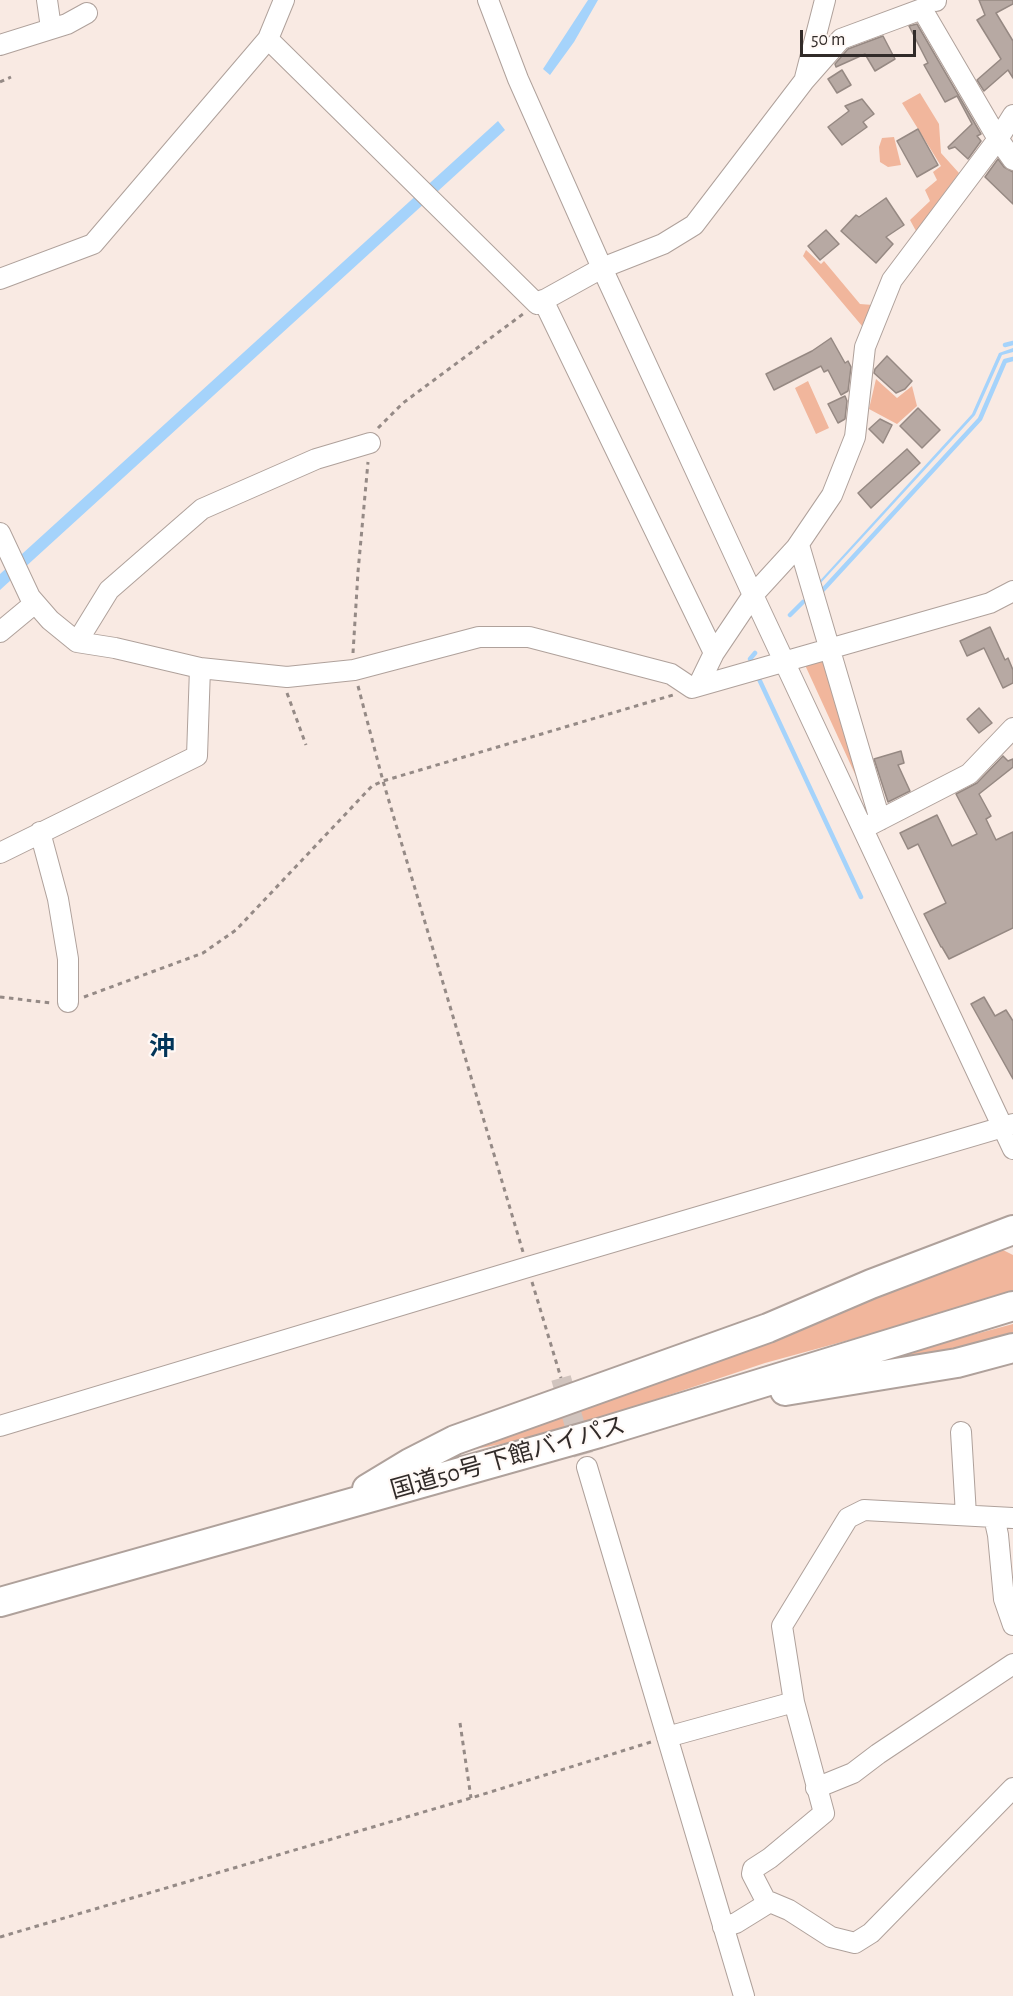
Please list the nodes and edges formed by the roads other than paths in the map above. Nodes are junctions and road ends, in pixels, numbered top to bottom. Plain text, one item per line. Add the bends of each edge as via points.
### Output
1 (47, 0) edge
2 (284, 0) edge
3 (488, 0) edge
4 (825, 0) edge
5 (933, 2) edge
6 (87, 13) dead end
7 (51, 28) junction
8 (268, 39) junction
9 (0, 45) edge
10 (804, 81) junction
11 (1013, 115) edge
12 (998, 139) junction
13 (1013, 160) edge
14 (602, 268) junction
15 (0, 279) edge
16 (540, 302) junction
17 (370, 442) road end
18 (0, 533) edge
19 (799, 545) junction
20 (1013, 591) edge
21 (753, 595) junction
22 (35, 603) junction
23 (0, 632) edge
24 (77, 642) junction
25 (829, 648) junction
26 (714, 653) junction
27 (786, 662) junction
28 (200, 668) junction
29 (695, 687) junction
30 (1013, 728) edge
31 (880, 820) junction
32 (862, 829) junction
33 (40, 832) junction
34 (0, 853) edge
35 (68, 1002) road end
36 (1008, 1125) edge
37 (1013, 1149) edge
38 (1013, 1230) edge
39 (1013, 1306) edge
40 (1013, 1348) edge
41 (680, 1408) junction
42 (0, 1426) edge
43 (960, 1432) dead end
44 (588, 1467) tunnel mouth
45 (334, 1508) junction
46 (966, 1515) junction
47 (1003, 1518) edge
48 (0, 1602) edge
49 (1013, 1625) edge
50 (1013, 1664) edge
51 (794, 1702) junction
52 (667, 1737) junction
53 (816, 1788) junction
54 (1013, 1788) edge
55 (767, 1903) junction
56 (723, 1927) junction
57 (744, 1996) edge

1 - 7 street
2 - 8 street
3 - 14 street via 518,79
4 - 10 street
5 - 10 street via 842,39
5 - 12 street
6 - 7 street
7 - 9 street
8 - 15 street via 93,244
8 - 16 street
10 - 14 street via 694,225 663,244
11 - 12 street
12 - 13 street
12 - 19 street via 892,280 865,347 855,437 832,495
14 - 16 street
14 - 21 street
16 - 26 street
17 - 24 street via 316,459 202,509 109,590
18 - 22 street
19 - 21 street
19 - 25 street
20 - 25 street via 990,603
21 - 26 street
21 - 27 street
22 - 23 street
22 - 24 street
24 - 28 street
25 - 27 street
25 - 31 street
26 - 29 street
27 - 29 street
27 - 32 street
28 - 29 street via 282,677 354,670 479,637 529,637 671,674
28 - 33 street via 197,756
30 - 31 street via 969,774
31 - 32 street
32 - 36 street
33 - 34 street
33 - 35 street via 58,899 68,960
36 - 37 street
36 - 42 street
38 - 45 highway via 768,1328 455,1440
39 - 41 highway, 国道50号 下館バイパス
40 - 41 highway via 957,1363
41 - 45 highway, 国道50号 下館バイパス
43 - 46 street
44 - 52 street
45 - 48 highway, 国道50号 下館バイパス
46 - 47 street
46 - 51 street via 864,1510 848,1518 782,1626
47 - 49 street via 998,1535 1000,1576
50 - 53 street via 853,1773
51 - 52 street
51 - 53 street
52 - 56 street
53 - 55 street via 824,1813 753,1869
54 - 55 street via 871,1933 855,1943 831,1937 789,1910
55 - 56 street
56 - 57 street

